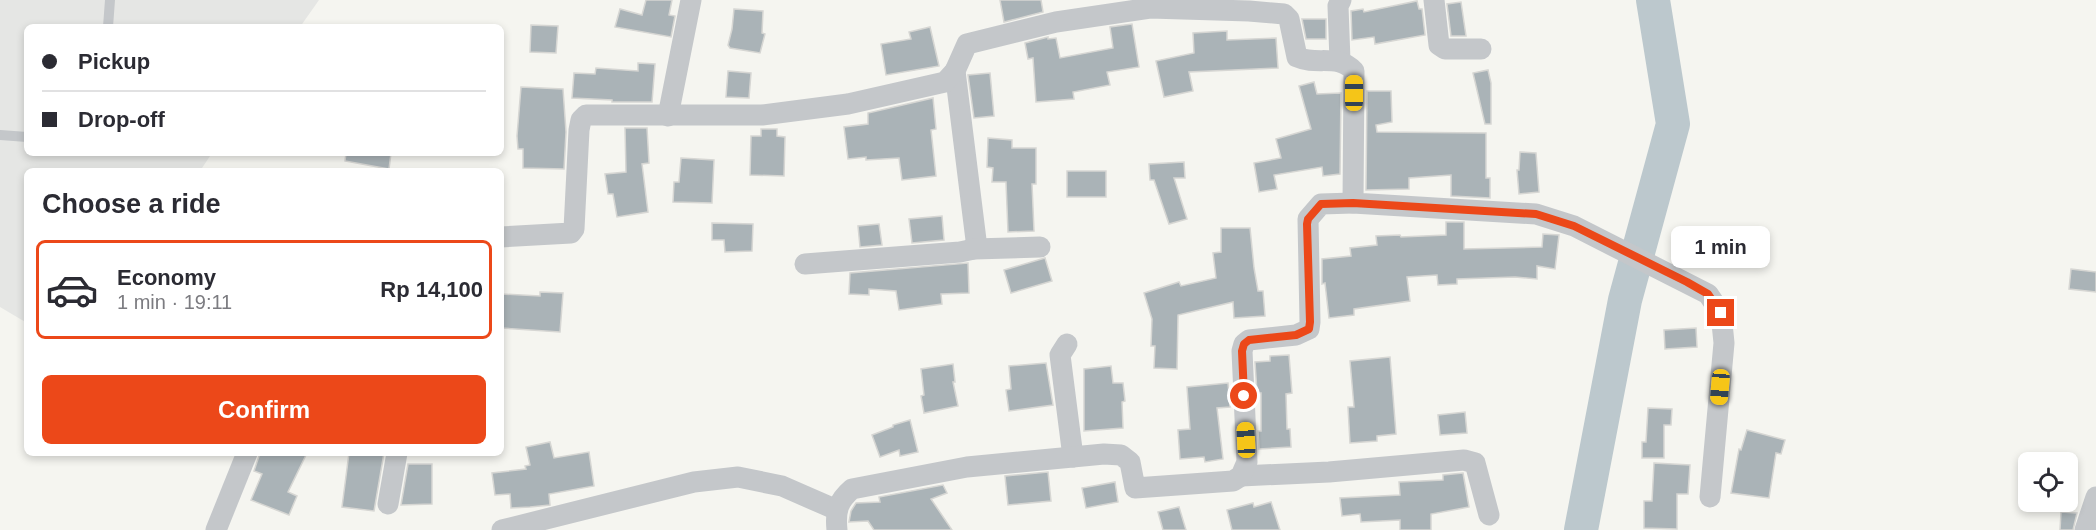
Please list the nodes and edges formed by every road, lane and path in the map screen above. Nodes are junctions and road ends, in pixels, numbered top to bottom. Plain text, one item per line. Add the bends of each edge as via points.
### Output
1 (110, 0) edge
2 (691, 0) edge
3 (1341, 0) edge
4 (1434, 0) edge
5 (1149, 4) edge
6 (108, 24) edge
7 (1481, 49) dead end
8 (1340, 61) junction
9 (955, 71) junction
10 (668, 116) junction
11 (0, 135) edge
12 (24, 137) edge
13 (1353, 203) junction
14 (504, 237) edge
15 (1040, 247) dead end
16 (974, 249) junction
17 (805, 264) dead end
18 (1067, 344) dead end
19 (246, 456) edge
20 (396, 456) edge
21 (1073, 457) junction
22 (1241, 476) junction
23 (1710, 497) dead end
24 (2096, 498) edge
25 (388, 504) dead end
26 (1489, 515) dead end
27 (837, 520) edge
28 (216, 530) edge
29 (502, 530) edge
30 (2085, 530) edge

1 - 6 lane
2 - 10 street
3 - 8 street
4 - 7 street via 1439,45 1445,49
5 - 8 street via 1284,14 1289,19 1297,57
5 - 9 street via 974,41 967,44
8 - 13 street via 1354,71
9 - 10 street via 945,82 848,104 762,115
9 - 16 street
10 - 14 street via 586,115 579,130 574,230
11 - 12 lane
13 - 22 street via 1321,204 1308,219 1309,329 1244,344 1246,462
13 - 23 street via 1536,214 1574,226 1708,294 1721,313 1724,343
15 - 16 street
16 - 17 street
18 - 21 street via 1060,355
19 - 28 street
20 - 25 street
21 - 22 street via 1120,455 1130,462 1135,488 1233,481
21 - 27 street via 967,467 852,489 841,498
22 - 26 street via 1464,460 1475,463
24 - 30 street
27 - 29 street via 782,486 738,477 694,482

